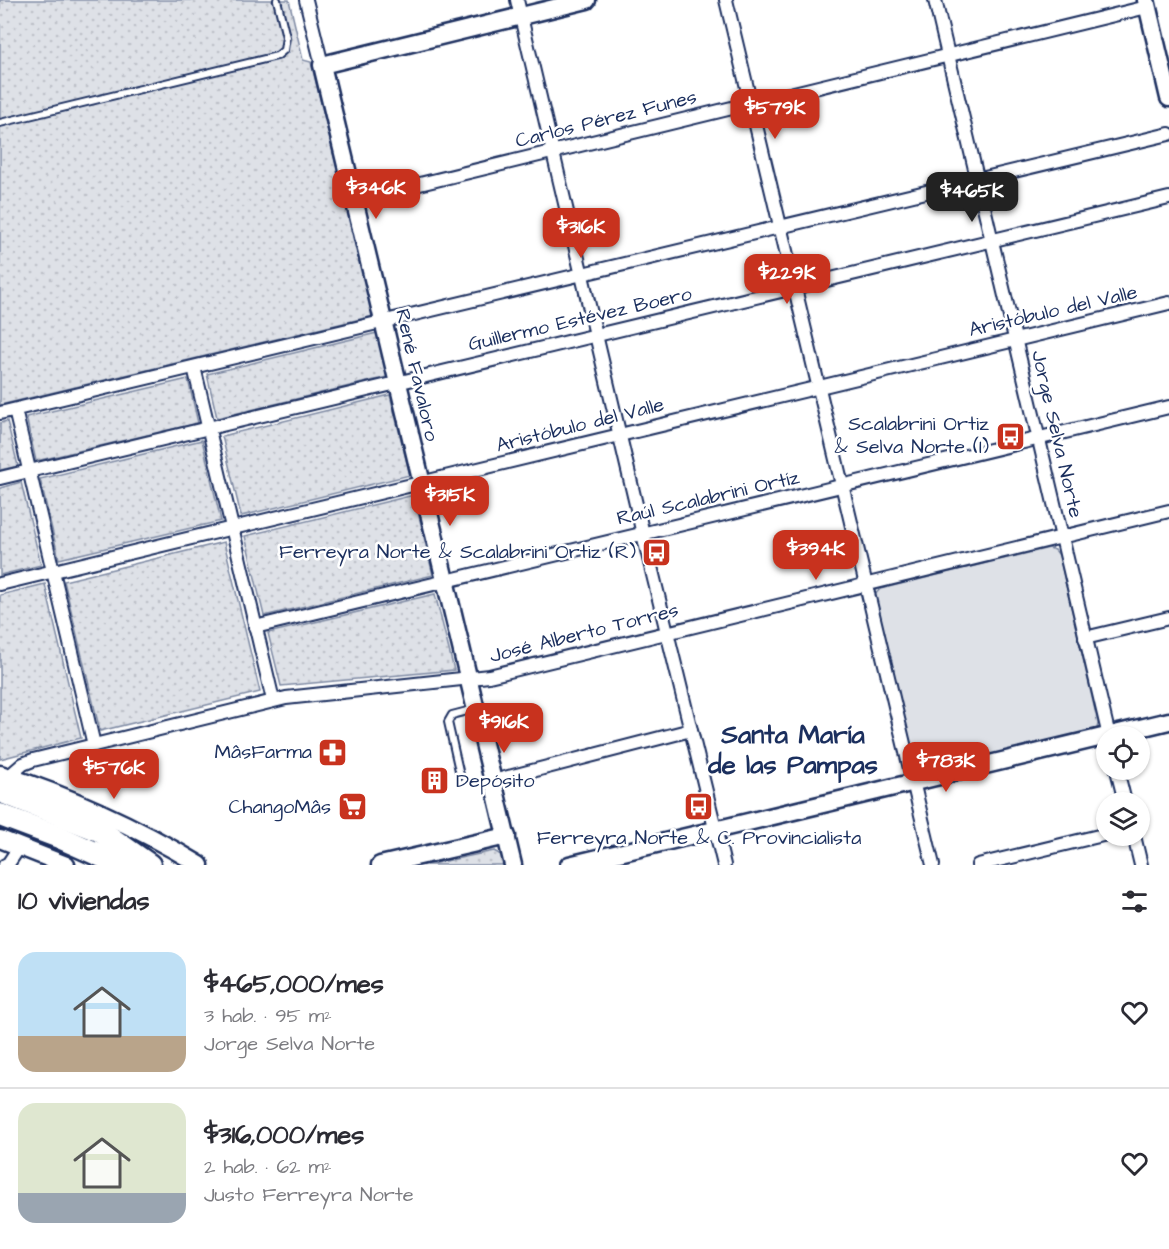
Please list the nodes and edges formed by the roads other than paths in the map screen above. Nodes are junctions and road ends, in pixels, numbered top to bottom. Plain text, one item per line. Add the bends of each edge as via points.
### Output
1 (277, 0) edge
2 (306, 0) edge
3 (587, 0) edge
4 (726, 0) edge
5 (935, 0) edge
6 (1146, 4) edge
7 (519, 8) edge
8 (948, 56) junction
9 (322, 65) junction
10 (1169, 98) edge
11 (750, 104) junction
12 (0, 123) edge
13 (1169, 134) edge
14 (553, 152) junction
15 (977, 180) junction
16 (1169, 198) edge
17 (354, 200) junction
18 (780, 227) junction
19 (992, 240) junction
20 (582, 274) junction
21 (794, 288) junction
22 (1169, 303) edge
23 (383, 322) junction
24 (596, 335) junction
25 (1015, 340) junction
26 (194, 367) junction
27 (398, 383) junction
28 (818, 387) junction
29 (1169, 407) edge
30 (15, 410) junction
31 (0, 413) edge
32 (209, 428) junction
33 (620, 435) junction
34 (1038, 438) junction
35 (29, 471) junction
36 (0, 478) edge
37 (422, 483) junction
38 (842, 486) junction
39 (1169, 511) edge
40 (232, 528) junction
41 (643, 534) junction
42 (1062, 537) junction
43 (52, 571) junction
44 (445, 581) junction
45 (0, 584) edge
46 (866, 585) junction
47 (1169, 618) edge
48 (255, 627) junction
49 (667, 633) junction
50 (1085, 638) junction
51 (468, 679) junction
52 (273, 700) junction
53 (476, 709) junction
54 (1169, 721) edge
55 (1107, 726) edge
56 (1149, 726) edge
57 (691, 730) junction
58 (1096, 739) edge
59 (94, 745) junction
60 (460, 775) dead end
61 (3, 781) edge
62 (493, 781) junction
63 (913, 783) junction
64 (0, 801) edge
65 (0, 815) edge
66 (0, 825) edge
67 (716, 830) junction
68 (507, 836) junction
69 (1096, 837) edge
70 (0, 839) edge
71 (20, 846) junction
72 (1136, 846) edge
73 (91, 851) junction
74 (8, 865) edge
75 (66, 865) edge
76 (122, 865) edge
77 (150, 865) edge
78 (200, 865) edge
79 (380, 865) edge
80 (513, 865) edge
81 (569, 865) edge
82 (724, 865) edge
83 (933, 865) edge
84 (978, 865) edge
85 (1141, 865) edge

1 - 12 lane via 286,42 277,56
2 - 9 street, René Favaloro
3 - 7 street
4 - 11 street
5 - 8 street, Jorge Selva Norte
6 - 8 street, Carlos Pérez Funes
6 - 10 street
7 - 9 street
7 - 14 street
8 - 11 street, Carlos Pérez Funes
8 - 15 street, Jorge Selva Norte
9 - 17 street, René Favaloro
11 - 14 street, Carlos Pérez Funes
11 - 18 street
13 - 15 street
14 - 17 street, Carlos Pérez Funes
14 - 20 street
15 - 18 street
15 - 19 street, Jorge Selva Norte
16 - 19 street, Guillermo Estévez Boero
17 - 23 street, René Favaloro
18 - 20 street
18 - 21 street
19 - 21 street, Guillermo Estévez Boero
19 - 25 street, Jorge Selva Norte
20 - 23 street
20 - 24 street
21 - 24 street, Guillermo Estévez Boero
21 - 28 street
22 - 25 street, Aristóbulo del Valle
23 - 26 street
23 - 27 street, René Favaloro
24 - 27 street, Guillermo Estévez Boero
24 - 33 street
25 - 28 street, Aristóbulo del Valle
25 - 34 street, Jorge Selva Norte
26 - 30 street
26 - 32 street
27 - 32 street, Guillermo Estévez Boero
27 - 37 street, René Favaloro
28 - 33 street, Aristóbulo del Valle
28 - 38 street
29 - 34 street, Raúl Scalabrini Ortíz
30 - 31 street
30 - 35 street
32 - 35 street, Guillermo Estévez Boero
32 - 40 street
33 - 37 street, Aristóbulo del Valle
33 - 41 street
34 - 38 street, Raúl Scalabrini Ortíz
34 - 42 street, Jorge Selva Norte
35 - 36 street, Guillermo Estévez Boero
35 - 43 street
37 - 40 street, Aristóbulo del Valle
37 - 44 street, René Favaloro
38 - 41 street, Raúl Scalabrini Ortíz
38 - 46 street
39 - 42 street, José Alberto Torres
40 - 43 street, Aristóbulo del Valle
40 - 48 street
41 - 44 street, Raúl Scalabrini Ortíz
41 - 49 street
42 - 46 street, José Alberto Torres
42 - 50 street, Jorge Selva Norte
43 - 45 street, Aristóbulo del Valle
43 - 59 street
44 - 48 street, Raúl Scalabrini Ortíz
44 - 51 street, René Favaloro
46 - 49 street, José Alberto Torres
46 - 63 street
47 - 50 street
48 - 52 street
49 - 51 street, José Alberto Torres
49 - 57 street
50 - 55 street, Jorge Selva Norte
51 - 52 street, José Alberto Torres
51 - 53 street, René Favaloro
52 - 59 street, José Alberto Torres
53 - 60 lane via 449,720
53 - 62 street, René Favaloro
54 - 56 street
57 - 62 street
57 - 67 street
58 - 63 street
59 - 61 street, José Alberto Torres via 28,762
61 - 77 highway via 99,830
61 - 78 street via 55,794 123,823
62 - 68 street, René Favaloro
63 - 67 street
63 - 83 street
64 - 77 highway via 73,828
65 - 73 highway
66 - 73 highway via 54,844
67 - 81 street
67 - 82 street
68 - 79 street
68 - 80 street, René Favaloro
69 - 84 street
70 - 71 street
71 - 74 street
71 - 75 street
72 - 85 street
73 - 76 highway

